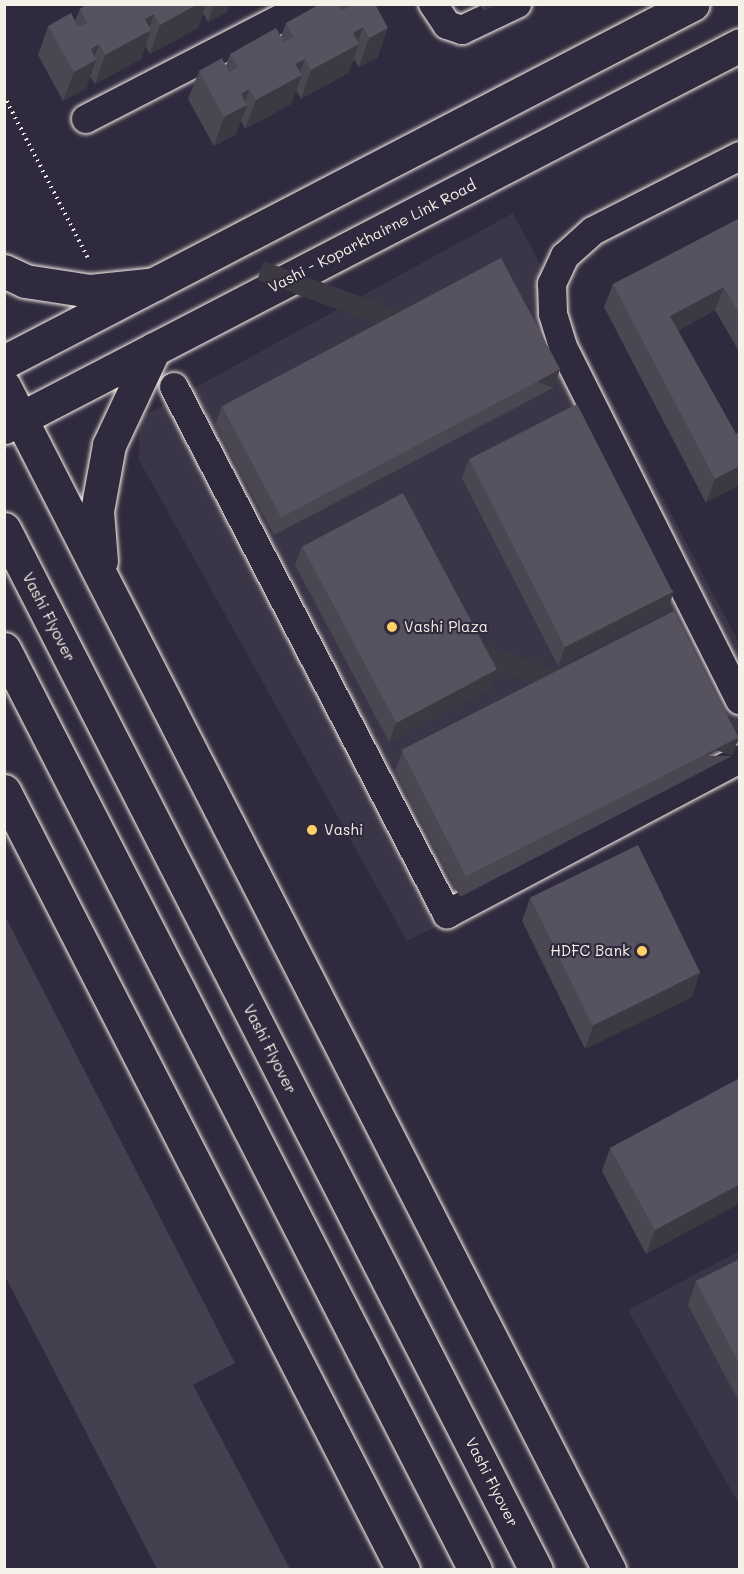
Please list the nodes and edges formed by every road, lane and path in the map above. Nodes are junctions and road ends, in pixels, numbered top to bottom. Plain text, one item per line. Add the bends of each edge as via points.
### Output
1 (433, 4) edge
2 (517, 4) edge
3 (693, 4) edge
4 (296, 8) edge
5 (740, 45) edge
6 (4, 96) edge
7 (86, 119) dead end
8 (740, 156) edge
9 (4, 271) edge
10 (155, 284) junction
11 (105, 289) junction
12 (154, 349) junction
13 (4, 362) edge
14 (4, 386) edge
15 (174, 387) dead end
16 (13, 422) edge
17 (4, 529) edge
18 (103, 578) junction
19 (4, 649) edge
20 (740, 700) edge
21 (740, 759) edge
22 (4, 791) edge
23 (403, 1569) edge
24 (475, 1569) edge
25 (536, 1569) edge
26 (609, 1569) edge

1 - 2 street via 447,25 462,30
3 - 10 main road
4 - 7 street
5 - 12 main road, Vashi - Koparkhairne Link Road
6 - 11 path
8 - 20 street via 593,231 564,256 552,284 553,314 562,347
9 - 11 main road via 26,281 90,291
10 - 11 main road
10 - 13 main road
12 - 16 main road, Vashi - Koparkhairne Link Road
12 - 18 main road via 109,445 97,512
14 - 16 main road
15 - 21 street via 447,914
16 - 18 main road
17 - 25 main road, Vashi Flyover
18 - 26 main road
19 - 24 main road
22 - 23 main road

